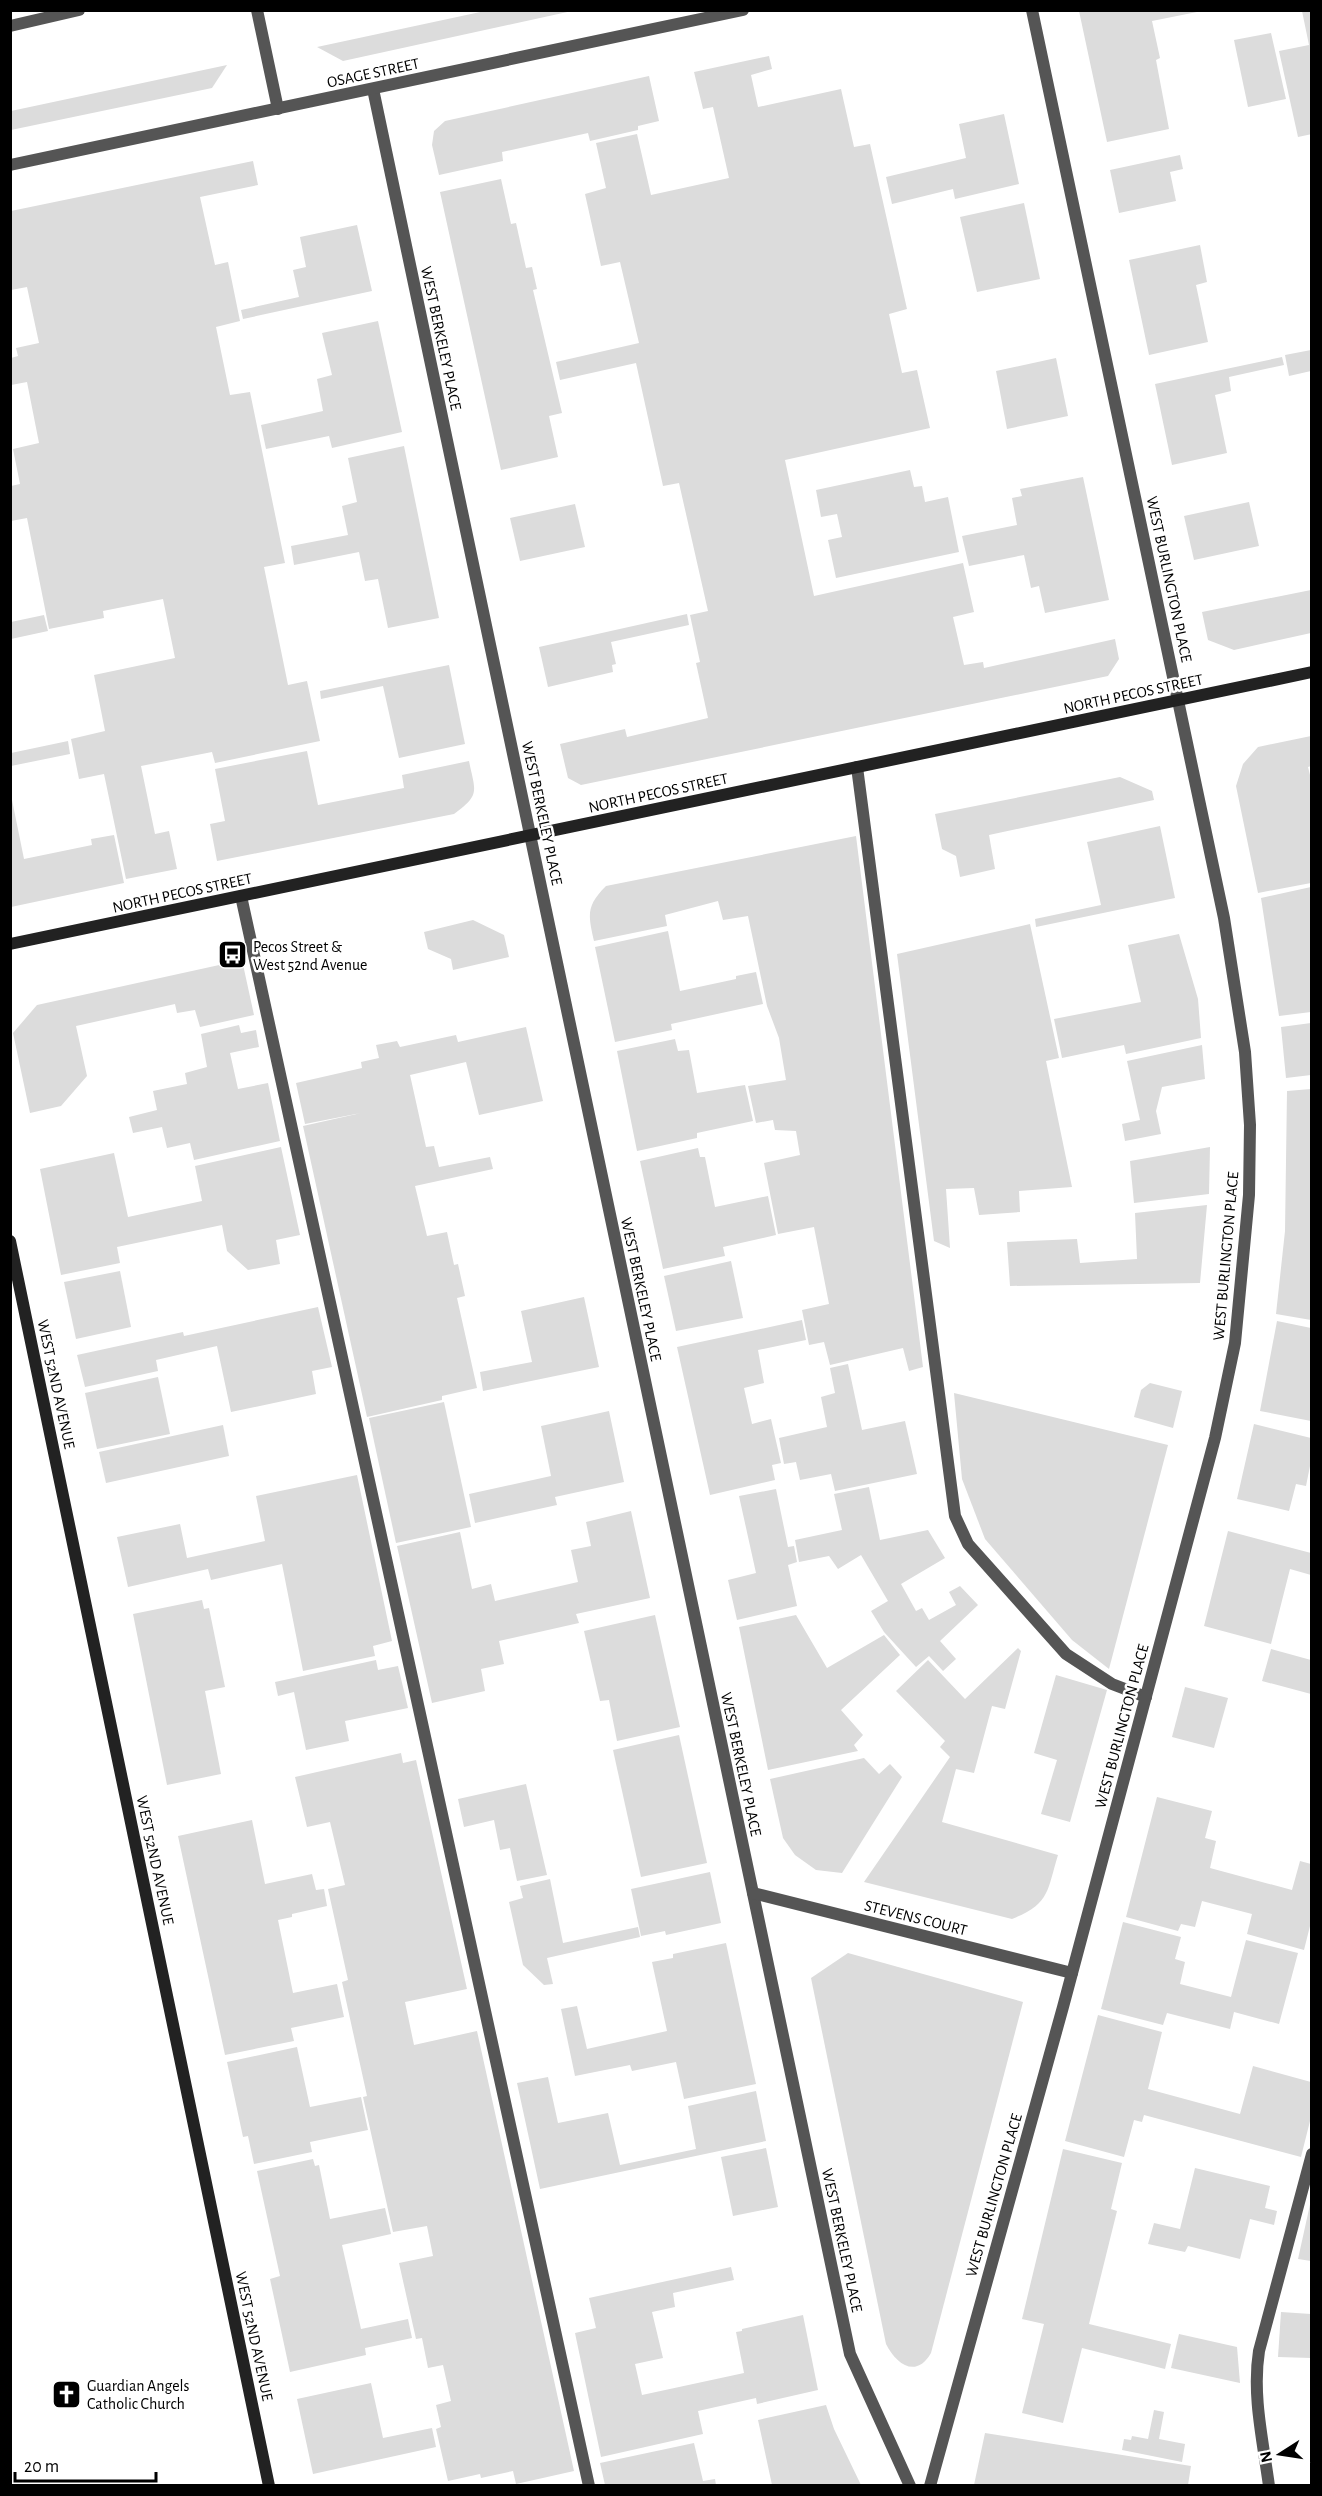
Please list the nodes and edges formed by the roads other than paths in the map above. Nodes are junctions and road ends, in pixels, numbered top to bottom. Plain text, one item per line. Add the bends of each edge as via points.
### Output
1 (79, 10) edge
2 (257, 10) edge
3 (743, 10) edge
4 (1032, 10) edge
5 (10, 26) edge
6 (372, 89) junction
7 (278, 109) junction
8 (10, 165) edge
9 (1311, 672) edge
10 (1179, 700) junction
11 (857, 767) junction
12 (530, 836) junction
13 (241, 896) junction
14 (10, 944) edge
15 (10, 1241) edge
16 (1146, 1697) junction
17 (753, 1893) junction
18 (1072, 1973) junction
19 (1311, 2154) edge
20 (269, 2486) edge
21 (589, 2486) edge
22 (910, 2486) edge
23 (930, 2486) edge
24 (1269, 2486) edge

1 - 5 street
2 - 7 street
3 - 6 street, OSAGE STREET
4 - 10 street, WEST BURLINGTON PLACE
6 - 7 street, OSAGE STREET
6 - 12 street, WEST BERKELEY PLACE
7 - 8 street, OSAGE STREET
9 - 10 main road, NORTH PECOS STREET
10 - 11 main road, NORTH PECOS STREET
10 - 16 street, WEST BURLINGTON PLACE via 1224,918 1245,1052 1249,1195 1235,1343 1215,1438
11 - 12 main road, NORTH PECOS STREET
11 - 16 street via 955,1516 968,1544 1066,1654 1112,1684
12 - 13 main road, NORTH PECOS STREET
12 - 17 street, WEST BERKELEY PLACE
13 - 14 main road, NORTH PECOS STREET
13 - 21 street
15 - 20 main road, WEST 52ND AVENUE
16 - 18 street, WEST BURLINGTON PLACE
17 - 18 street, STEVENS COURT
17 - 22 street, WEST BERKELEY PLACE via 850,2354
18 - 23 street, WEST BURLINGTON PLACE
19 - 24 street via 1256,2370

